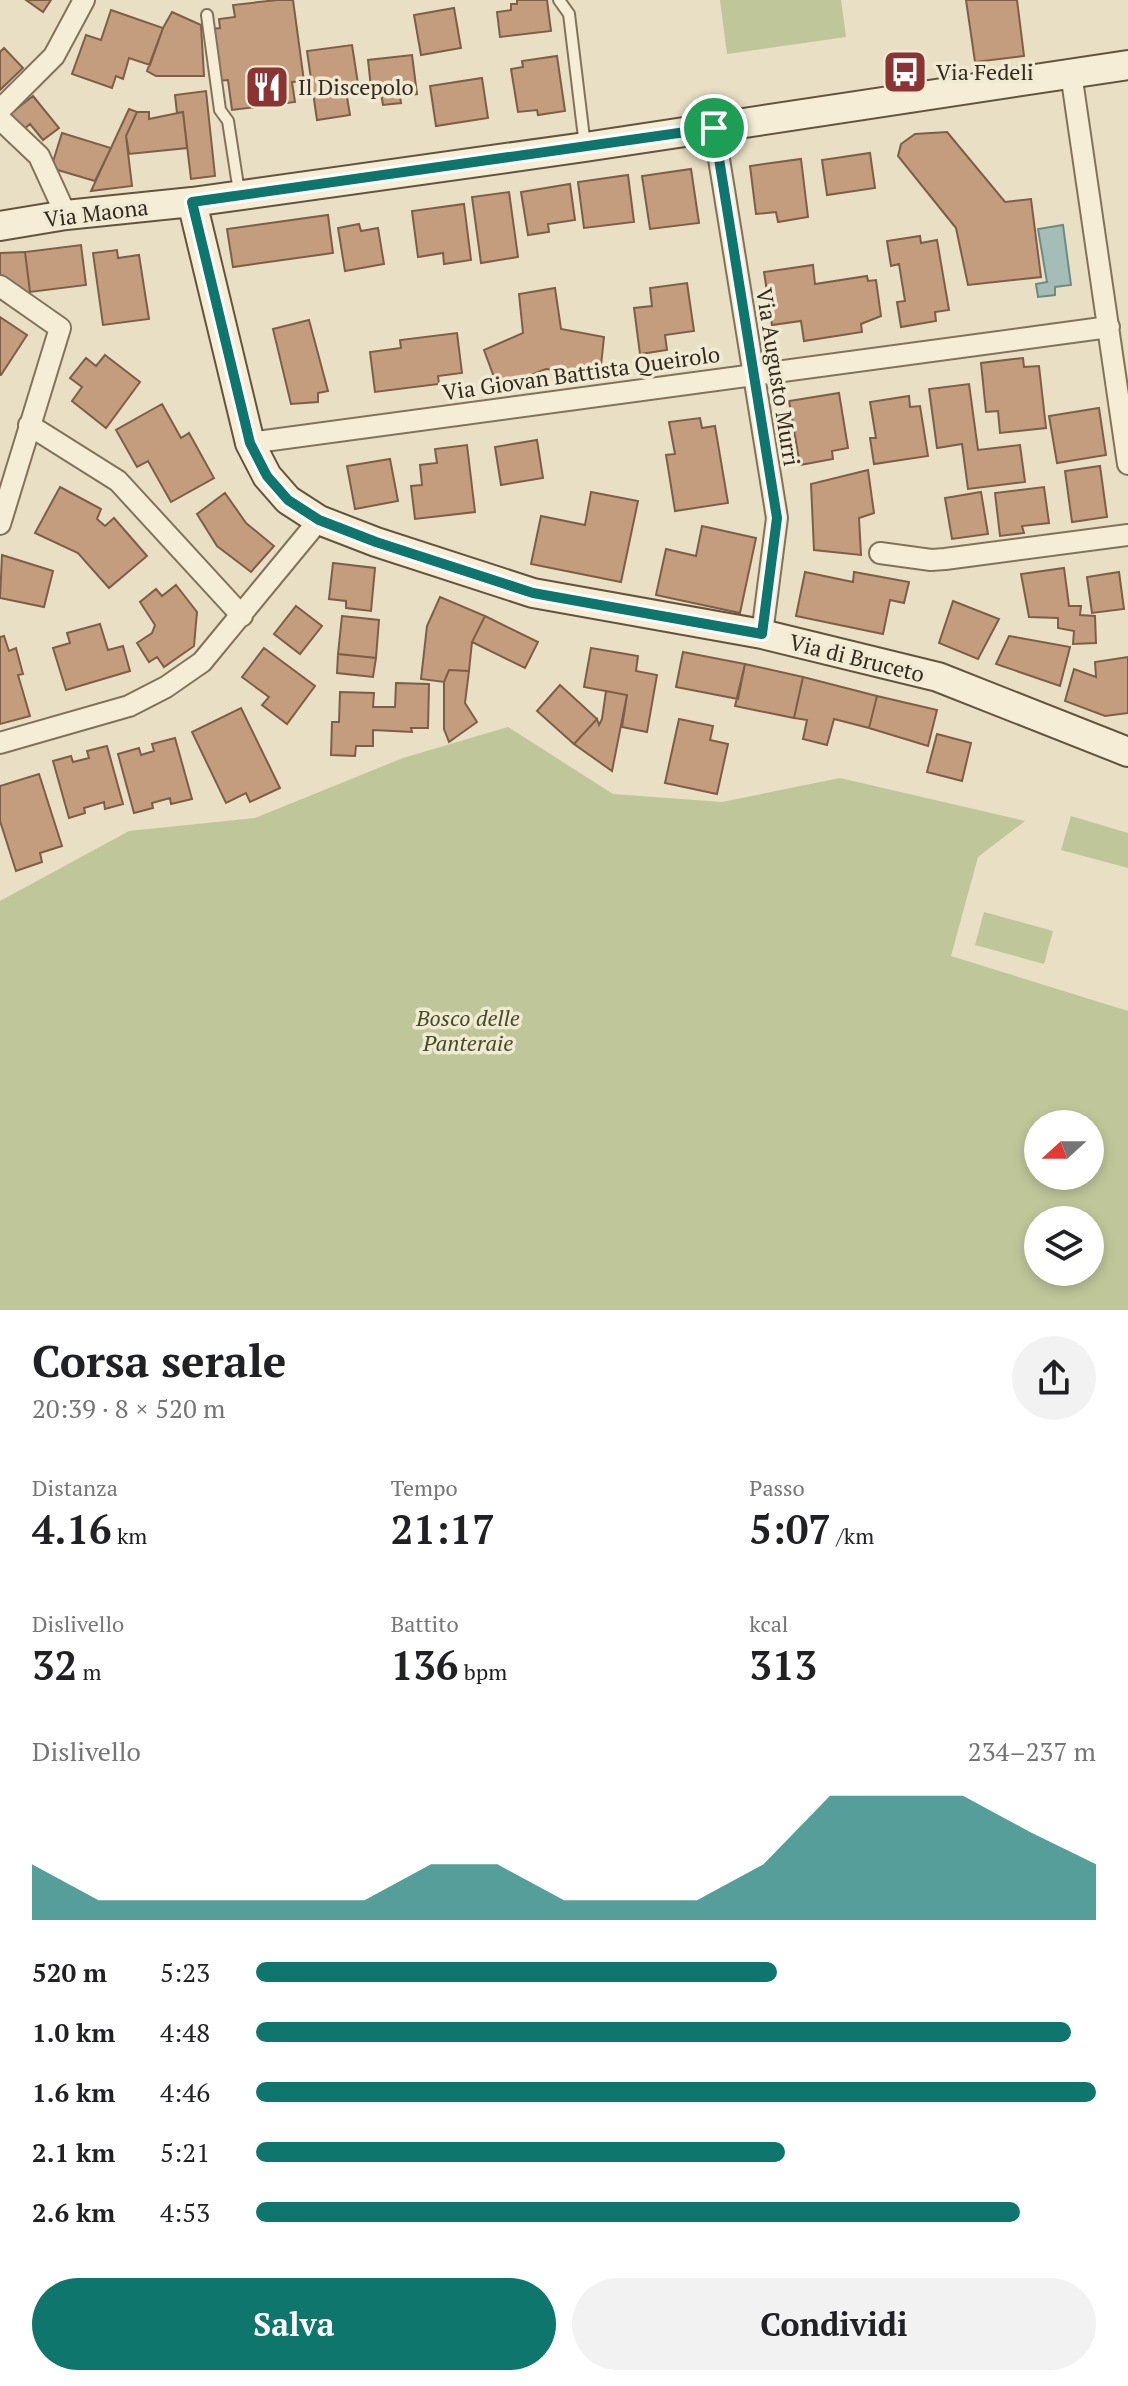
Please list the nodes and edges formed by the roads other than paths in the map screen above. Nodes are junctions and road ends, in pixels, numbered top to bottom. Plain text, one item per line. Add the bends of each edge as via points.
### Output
1 (84, 0) edge
2 (559, 0) edge
3 (207, 15) dead end
4 (1128, 65) edge
5 (1071, 73) junction
6 (0, 110) edge
7 (0, 119) edge
8 (714, 128) junction
9 (585, 147) junction
10 (239, 195) junction
11 (192, 202) junction
12 (66, 215) junction
13 (0, 226) edge
14 (0, 286) edge
15 (1109, 327) junction
16 (752, 373) junction
17 (29, 425) junction
18 (250, 443) junction
19 (1128, 464) edge
20 (319, 520) junction
21 (0, 524) edge
22 (1128, 535) edge
23 (880, 553) dead end
24 (242, 616) junction
25 (762, 634) junction
26 (0, 743) edge
27 (1128, 752) edge

1 - 6 street via 54,56
2 - 9 lane via 569,14
3 - 10 lane
4 - 5 main road, Via Maona
5 - 8 main road, Via Maona
5 - 15 street
7 - 12 street via 39,156
8 - 9 main road, Via Maona
8 - 16 street, Via Augusto Murri
9 - 10 main road, Via Maona
10 - 11 main road, Via Maona
11 - 12 main road, Via Maona
11 - 18 main road, Via di Bruceto
12 - 13 main road, Via Maona
14 - 17 street via 60,328
15 - 16 street, Via Giovan Battista Queirolo
15 - 19 street
16 - 18 street, Via Giovan Battista Queirolo
16 - 25 street, Via Augusto Murri via 777,518
17 - 21 street
17 - 24 street via 118,481
18 - 20 main road, Via di Bruceto via 278,491
20 - 24 street
20 - 25 main road, Via di Bruceto via 533,593
22 - 23 street via 945,559
24 - 26 street via 202,662 166,687 129,706
25 - 27 main road, Via di Bruceto via 938,677

